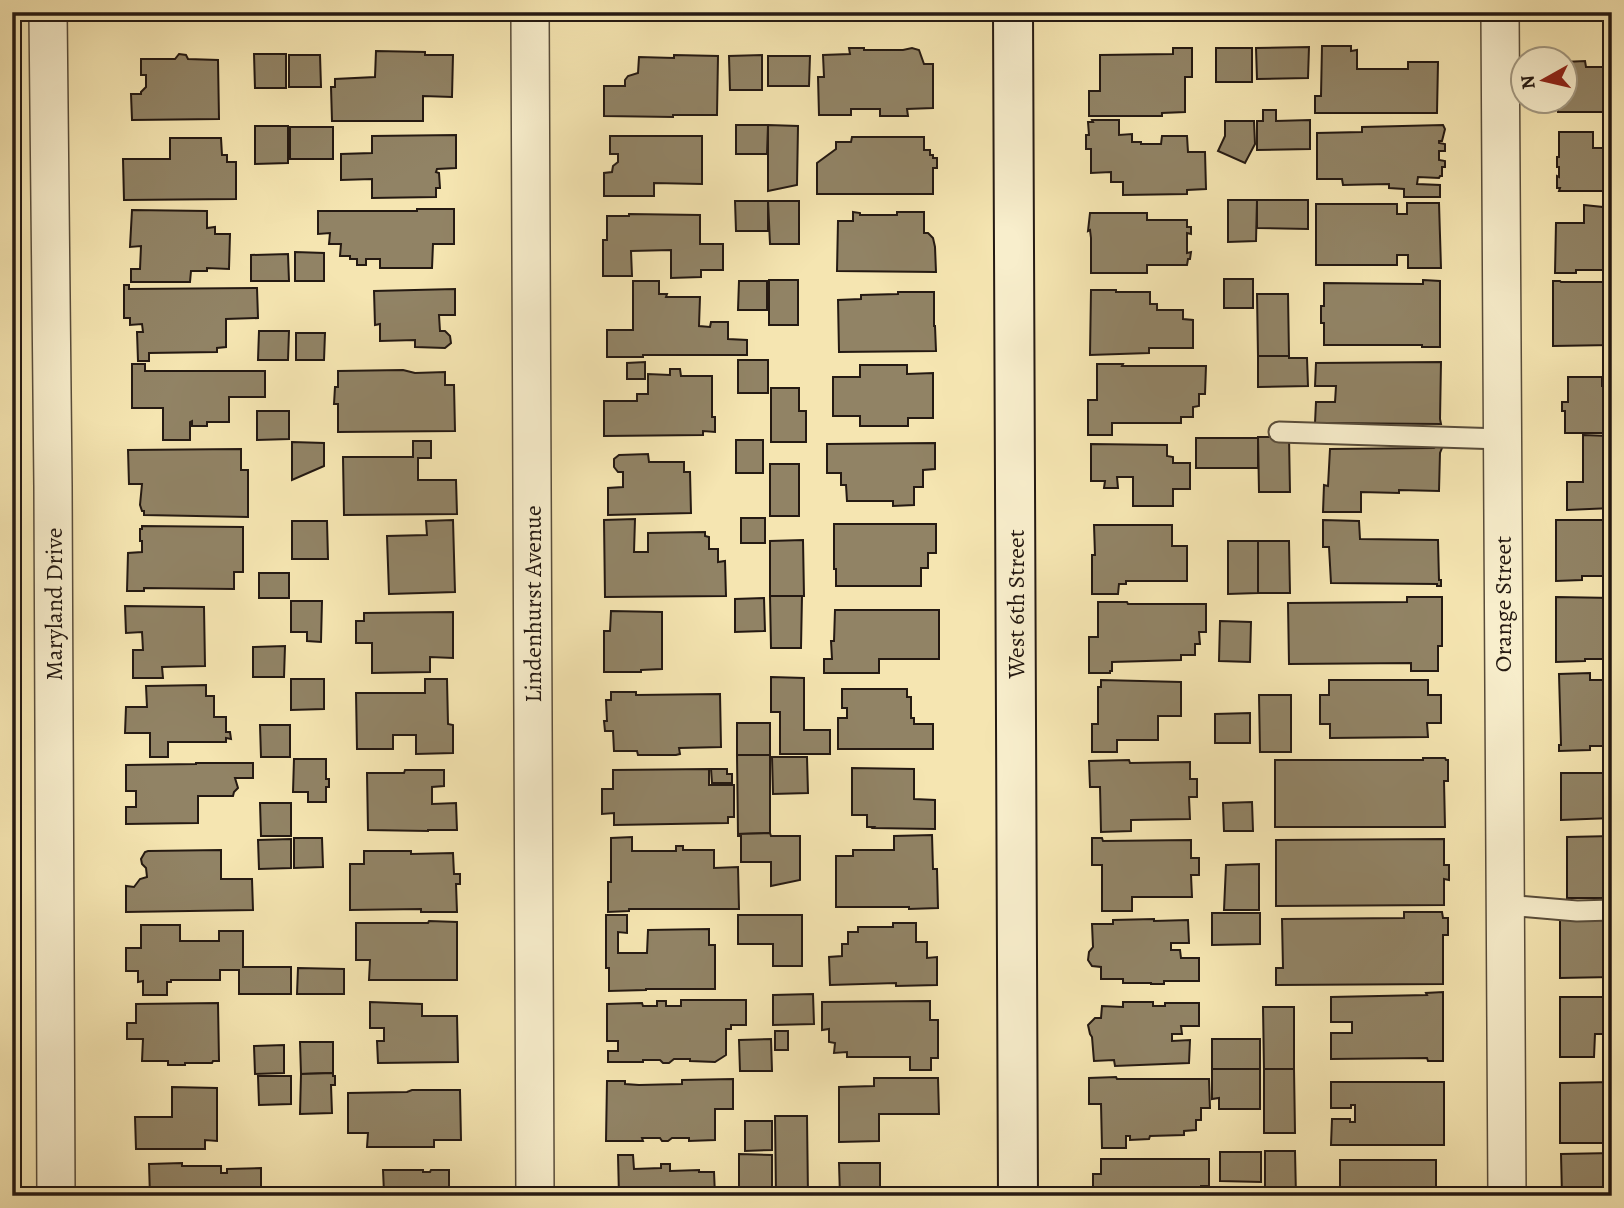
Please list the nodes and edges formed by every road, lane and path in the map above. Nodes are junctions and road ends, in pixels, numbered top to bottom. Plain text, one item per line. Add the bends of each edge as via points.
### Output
1 (48, 12) edge
2 (530, 12) edge
3 (1013, 12) edge
4 (1500, 12) edge
5 (1279, 432) dead end
6 (1502, 439) junction
7 (1506, 905) junction
8 (1612, 910) edge
9 (56, 1196) edge
10 (535, 1196) edge
11 (1018, 1196) edge
12 (1507, 1196) edge

1 - 9 street, Maryland Drive
2 - 10 street, Lindenhurst Avenue
3 - 11 street, West 6th Street
4 - 6 street, Orange Street
5 - 6 lane
6 - 7 street, Orange Street
7 - 8 lane
7 - 12 street, Orange Street

